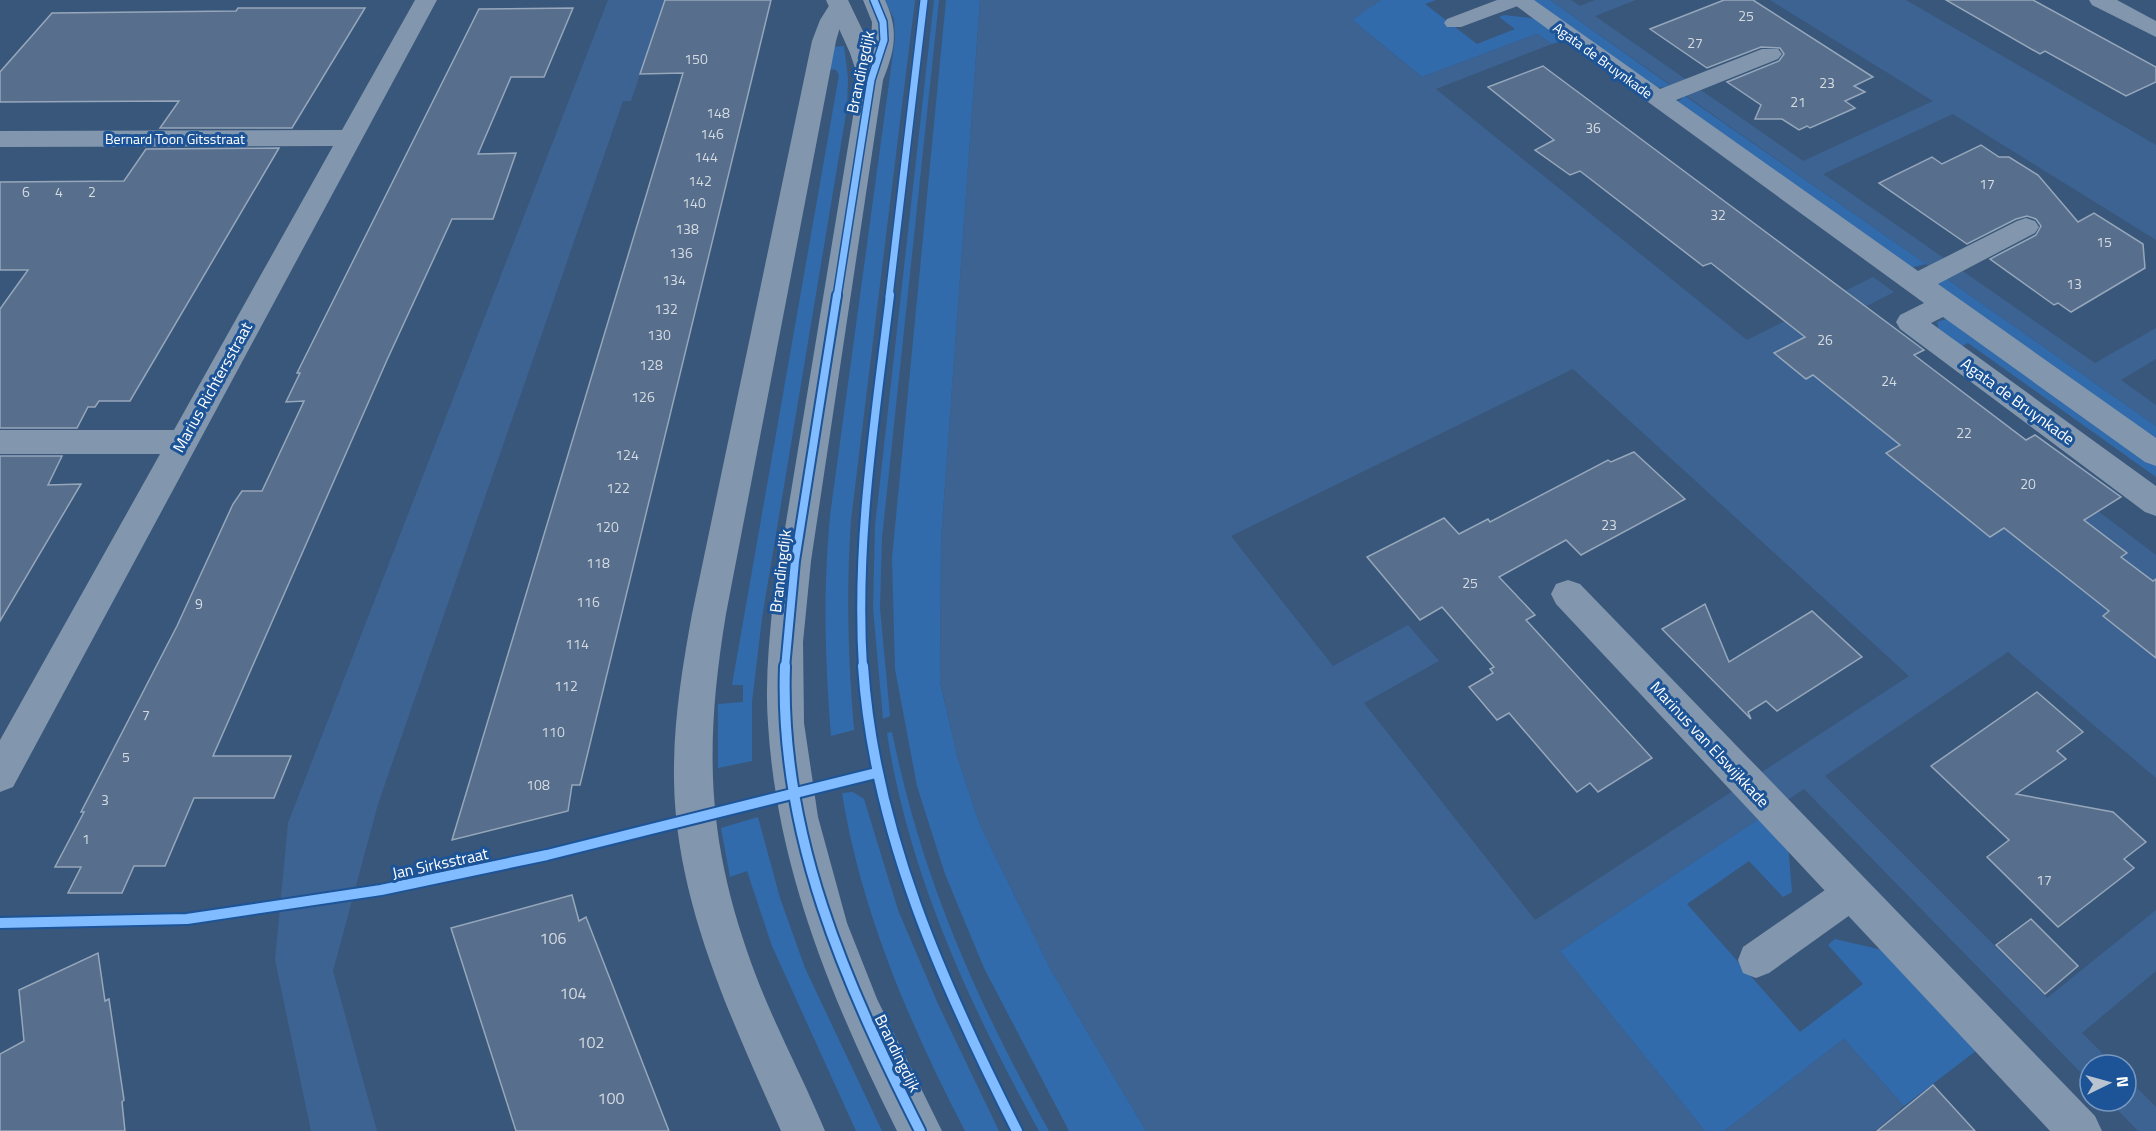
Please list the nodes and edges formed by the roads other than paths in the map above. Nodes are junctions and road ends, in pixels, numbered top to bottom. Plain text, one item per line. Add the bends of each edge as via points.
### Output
1 (426, 0) edge
2 (874, 0) edge
3 (1517, 0) edge
4 (2100, 0) edge
5 (839, 3) edge
6 (2149, 20) edge
7 (1454, 22) dead end
8 (1770, 54) dead end
9 (871, 80) junction
10 (1662, 97) junction
11 (350, 138) junction
12 (0, 139) edge
13 (2026, 227) dead end
14 (1922, 280) junction
15 (1944, 304) junction
16 (0, 442) edge
17 (182, 442) junction
18 (2156, 454) edge
19 (2156, 503) edge
20 (1568, 594) dead end
21 (0, 775) edge
22 (1851, 893) junction
23 (1756, 960) dead end
24 (803, 1131) edge
25 (920, 1131) edge
26 (2080, 1131) edge

1 - 11 street, Marius Richtersstraat
2 - 9 street, Brandingdijk via 883,17 885,38
3 - 7 lane, Agata de Bruynkade
3 - 10 street, Agata de Bruynkade
4 - 6 street
5 - 9 street, Brandingdijk
5 - 24 street, Brandingdijk via 825,34 752,399 700,670 692,756 699,849 719,931 743,999
8 - 10 street, Agata de Bruynkade
9 - 25 street, Brandingdijk via 797,549 786,646 787,726 803,830 833,939 863,1016
10 - 14 street, Agata de Bruynkade
11 - 12 street, Bernard Toon Gitsstraat
11 - 17 street, Marius Richtersstraat
13 - 14 street
14 - 15 street, Agata de Bruynkade
15 - 18 street, Agata de Bruynkade
15 - 19 street, Agata de Bruynkade via 1910,322
16 - 17 street
17 - 21 street, Marius Richtersstraat
20 - 22 street, Marinus van Elswijkkade
22 - 23 lane
22 - 26 street, Marinus van Elswijkkade

